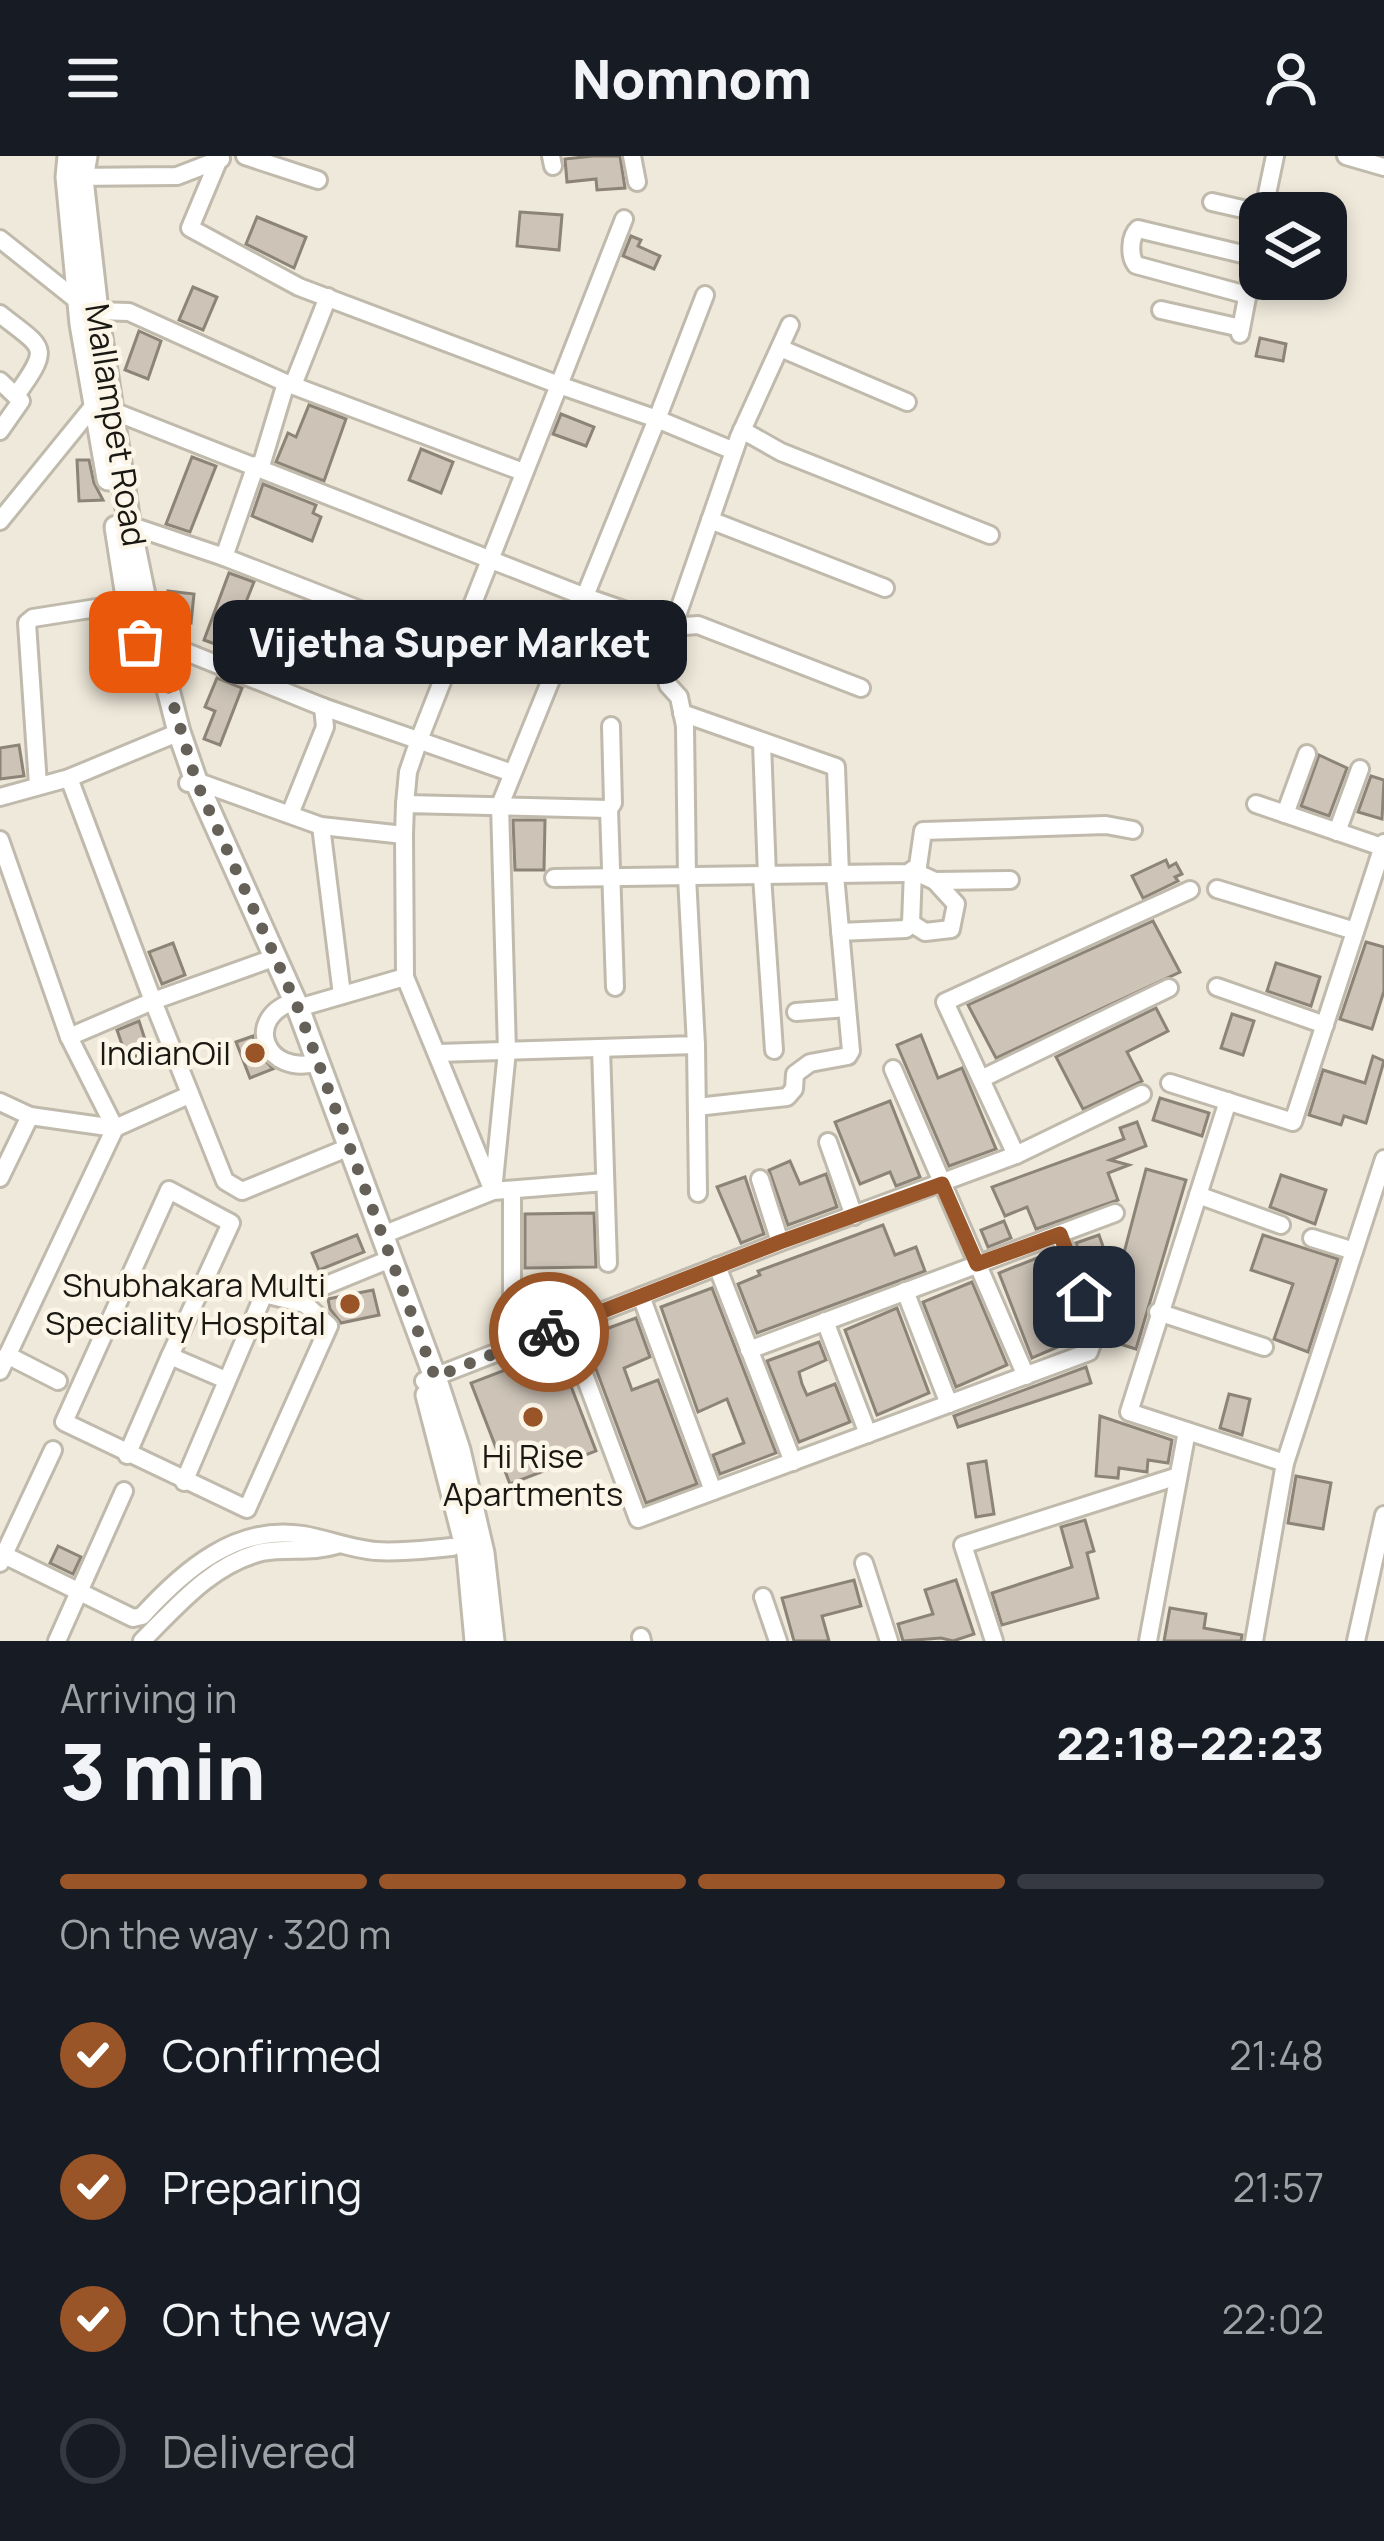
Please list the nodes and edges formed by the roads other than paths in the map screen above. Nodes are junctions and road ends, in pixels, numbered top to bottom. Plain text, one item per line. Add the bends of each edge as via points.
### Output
1 (86, 156) edge
2 (245, 156) edge
3 (632, 156) edge
4 (1274, 156) edge
5 (1346, 156) edge
6 (223, 158) edge
7 (1384, 167) edge
8 (73, 171) edge
9 (318, 180) dead end
10 (637, 182) dead end
11 (1266, 192) edge
12 (1212, 202) dead end
13 (1239, 208) edge
14 (624, 219) dead end
15 (0, 239) edge
16 (1239, 252) edge
17 (1239, 293) edge
18 (705, 295) dead end
19 (328, 297) junction
20 (1246, 300) edge
21 (88, 307) junction
22 (1161, 310) dead end
23 (0, 314) edge
24 (790, 325) dead end
25 (780, 348) junction
26 (0, 381) edge
27 (290, 384) junction
28 (559, 385) junction
29 (17, 394) junction
30 (907, 402) dead end
31 (104, 408) junction
32 (657, 419) junction
33 (0, 430) edge
34 (742, 430) junction
35 (734, 452) junction
36 (258, 466) junction
37 (523, 472) junction
38 (710, 520) junction
39 (0, 521) edge
40 (122, 523) junction
41 (989, 536) dead end
42 (224, 557) junction
43 (489, 557) junction
44 (885, 588) dead end
45 (583, 596) junction
46 (128, 603) junction
47 (673, 627) junction
48 (147, 640) junction
49 (455, 647) junction
50 (861, 688) dead end
51 (322, 707) junction
52 (682, 713) junction
53 (611, 726) dead end
54 (170, 736) junction
55 (419, 740) junction
56 (762, 743) junction
57 (1307, 754) dead end
58 (1360, 769) dead end
59 (512, 773) junction
60 (69, 778) junction
61 (192, 782) junction
62 (38, 785) junction
63 (0, 797) edge
64 (405, 804) junction
65 (1256, 804) dead end
66 (500, 805) junction
67 (609, 809) junction
68 (290, 814) junction
69 (1285, 814) junction
70 (322, 826) junction
71 (1133, 830) dead end
72 (1337, 832) junction
73 (404, 835) junction
74 (0, 839) edge
75 (1383, 845) edge
76 (914, 871) junction
77 (838, 875) junction
78 (764, 876) junction
79 (687, 877) junction
80 (554, 878) dead end
81 (611, 878) junction
82 (1010, 880) dead end
83 (935, 881) junction
84 (1216, 889) dead end
85 (1190, 890) dead end
86 (911, 923) junction
87 (257, 929) junction
88 (1355, 931) junction
89 (840, 932) junction
90 (266, 961) junction
91 (405, 977) junction
92 (615, 987) dead end
93 (1217, 987) dead end
94 (1169, 988) dead end
95 (342, 995) junction
96 (154, 1001) junction
97 (292, 1005) junction
98 (847, 1008) junction
99 (796, 1012) dead end
100 (1325, 1024) junction
101 (69, 1037) junction
102 (696, 1045) junction
103 (601, 1048) junction
104 (774, 1050) dead end
105 (507, 1051) junction
106 (438, 1054) junction
107 (314, 1064) junction
108 (893, 1070) dead end
109 (981, 1078) junction
110 (1170, 1083) dead end
111 (1142, 1094) dead end
112 (189, 1095) junction
113 (0, 1102) edge
114 (1228, 1102) junction
115 (697, 1107) junction
116 (29, 1116) junction
117 (115, 1129) junction
118 (828, 1142) dead end
119 (346, 1148) junction
120 (1016, 1156) junction
121 (1384, 1159) edge
122 (0, 1177) edge
123 (760, 1179) dead end
124 (605, 1183) junction
125 (942, 1184) junction
126 (502, 1190) junction
127 (698, 1193) dead end
128 (1198, 1195) junction
129 (1114, 1214) dead end
130 (854, 1216) junction
131 (1281, 1226) dead end
132 (385, 1234) junction
133 (1060, 1234) junction
134 (1312, 1238) dead end
135 (780, 1242) junction
136 (1354, 1251) junction
137 (383, 1262) junction
138 (608, 1262) dead end
139 (977, 1264) junction
140 (718, 1267) junction
141 (905, 1292) junction
142 (641, 1297) junction
143 (512, 1303) dead end
144 (305, 1304) junction
145 (1158, 1312) junction
146 (825, 1322) junction
147 (566, 1325) junction
148 (1264, 1347) dead end
149 (749, 1349) junction
150 (170, 1356) junction
151 (4, 1363) edge
152 (1026, 1376) junction
153 (429, 1379) junction
154 (226, 1380) junction
155 (58, 1381) dead end
156 (949, 1404) junction
157 (1186, 1431) junction
158 (868, 1434) junction
159 (53, 1450) dead end
160 (127, 1454) junction
161 (793, 1462) junction
162 (1285, 1462) junction
163 (1178, 1475) junction
164 (184, 1482) junction
165 (124, 1491) dead end
166 (713, 1491) junction
167 (1384, 1515) edge
168 (341, 1544) junction
169 (452, 1547) dead end
170 (1, 1557) edge
171 (864, 1563) dead end
172 (80, 1590) junction
173 (763, 1597) dead end
174 (57, 1641) edge
175 (142, 1641) edge
176 (476, 1641) edge
177 (493, 1641) edge
178 (778, 1641) edge
179 (890, 1641) edge
180 (994, 1641) edge
181 (1148, 1641) edge
182 (1254, 1641) edge
183 (1356, 1641) edge

1 - 8 main road, Mallampet Road
2 - 9 street
3 - 10 street
4 - 11 street
5 - 7 street
6 - 8 street via 177,176
6 - 19 street via 190,228
8 - 21 main road, Mallampet Road
12 - 13 street
14 - 28 street
15 - 21 street
16 - 17 street via 1138,229 1133,235 1136,265
18 - 32 street
19 - 27 street
19 - 28 street
20 - 22 street via 1240,331
21 - 27 street via 129,312
21 - 31 main road, Mallampet Road
23 - 29 street via 41,352
24 - 25 street
25 - 30 street
25 - 34 street
26 - 29 street
27 - 36 street
27 - 37 street
28 - 32 street
28 - 37 street
29 - 33 street via 20,406
31 - 36 street
31 - 39 street
31 - 40 main road, Mallampet Road
32 - 35 street
32 - 45 street
34 - 35 street
34 - 41 street
35 - 38 street
36 - 42 street
36 - 43 street
37 - 43 street
38 - 44 street
38 - 47 street
40 - 42 street
40 - 46 main road, Mallampet Road
40 - 48 main road, Mallampet Road
42 - 49 street
43 - 45 street
43 - 49 street
45 - 47 street
45 - 59 street
46 - 48 main road, Mallampet Road
46 - 62 street via 27,623
47 - 50 street via 698,625
47 - 52 street via 664,672
48 - 51 street
48 - 54 main road, Mallampet Road
48 - 61 main road, Mallampet Road
49 - 55 street
51 - 55 street
51 - 68 street via 325,727
52 - 56 street
52 - 79 street
53 - 67 street
54 - 60 street
54 - 61 main road, Mallampet Road
55 - 59 street
55 - 64 street
56 - 77 street via 836,767
56 - 78 street
57 - 69 street
58 - 72 street
59 - 66 street
60 - 62 street
60 - 96 street
61 - 68 street
61 - 87 main road, Mallampet Road
62 - 63 street
64 - 66 street
64 - 73 street
65 - 69 street
66 - 67 street
66 - 105 street
67 - 81 street
68 - 70 street
69 - 72 street
70 - 73 street
70 - 95 street
71 - 76 street via 923,831
72 - 75 street
73 - 91 street
74 - 101 street
75 - 88 street
76 - 77 street
76 - 83 street
76 - 86 street
77 - 78 street
77 - 89 street
78 - 79 street
78 - 104 street
79 - 81 street
79 - 102 street
80 - 81 street
81 - 92 street
82 - 83 street
83 - 86 street via 956,904 951,929 925,932
84 - 88 street
85 - 109 street via 945,1002
86 - 89 street via 901,932
87 - 90 main road, Mallampet Road
87 - 97 main road, Mallampet Road
88 - 100 street
89 - 98 street
90 - 96 street
90 - 97 main road, Mallampet Road
91 - 95 street
91 - 106 street
93 - 100 street
94 - 109 street
95 - 97 street
96 - 101 street
96 - 112 street
97 - 107 main road, Mallampet Road
97 - 107 street via 271,1013 267,1040 287,1066
98 - 99 street
98 - 115 street via 848,1056 803,1066 788,1097
100 - 114 street via 1293,1122
101 - 117 street
102 - 103 street
102 - 115 street
103 - 105 street
103 - 124 street
105 - 106 street
105 - 126 street
106 - 126 street
107 - 119 main road, Mallampet Road
108 - 125 street
109 - 120 street
110 - 114 street
111 - 120 street
112 - 117 street
112 - 119 street via 225,1181 242,1191
113 - 116 street
114 - 128 street
115 - 127 street
116 - 117 street
116 - 122 street
117 - 151 street
118 - 130 street
119 - 132 main road, Mallampet Road
119 - 137 main road, Mallampet Road
120 - 125 street
121 - 136 street
123 - 135 street
124 - 126 street
124 - 138 street
125 - 130 street
125 - 139 street
126 - 132 street
126 - 143 street
128 - 131 street
128 - 145 street
129 - 133 street
130 - 135 street
132 - 153 main road, Mallampet Road
133 - 139 street
133 - 152 street via 1097,1329 1095,1343
134 - 136 street
135 - 140 street
136 - 162 street
137 - 144 street via 311,1289
137 - 153 main road, Mallampet Road
139 - 141 street
139 - 152 street
140 - 142 street
140 - 149 street
141 - 146 street
141 - 156 street
142 - 147 street
142 - 166 street
144 - 154 street via 264,1294
144 - 164 street via 329,1327 249,1505
145 - 148 street
145 - 157 street via 1129,1412
146 - 149 street
146 - 158 street
147 - 153 street
147 - 166 street via 638,1519
149 - 161 street
150 - 154 street
150 - 160 street
150 - 160 street via 231,1222 169,1190 64,1422
151 - 155 street
152 - 156 street
153 - 176 main road, Mallampet Road via 468,1553
153 - 177 main road, Mallampet Road via 459,1450
154 - 164 street
156 - 158 street
157 - 162 street
157 - 163 street
158 - 161 street
159 - 170 street
160 - 164 street
161 - 166 street
162 - 182 street
163 - 180 street via 963,1545
163 - 181 street
165 - 172 street
167 - 183 street
168 - 169 street via 376,1551
168 - 172 street via 299,1534 234,1543 180,1575 133,1618
168 - 175 street via 239,1559
170 - 172 street
171 - 179 street
172 - 174 street
173 - 178 street

